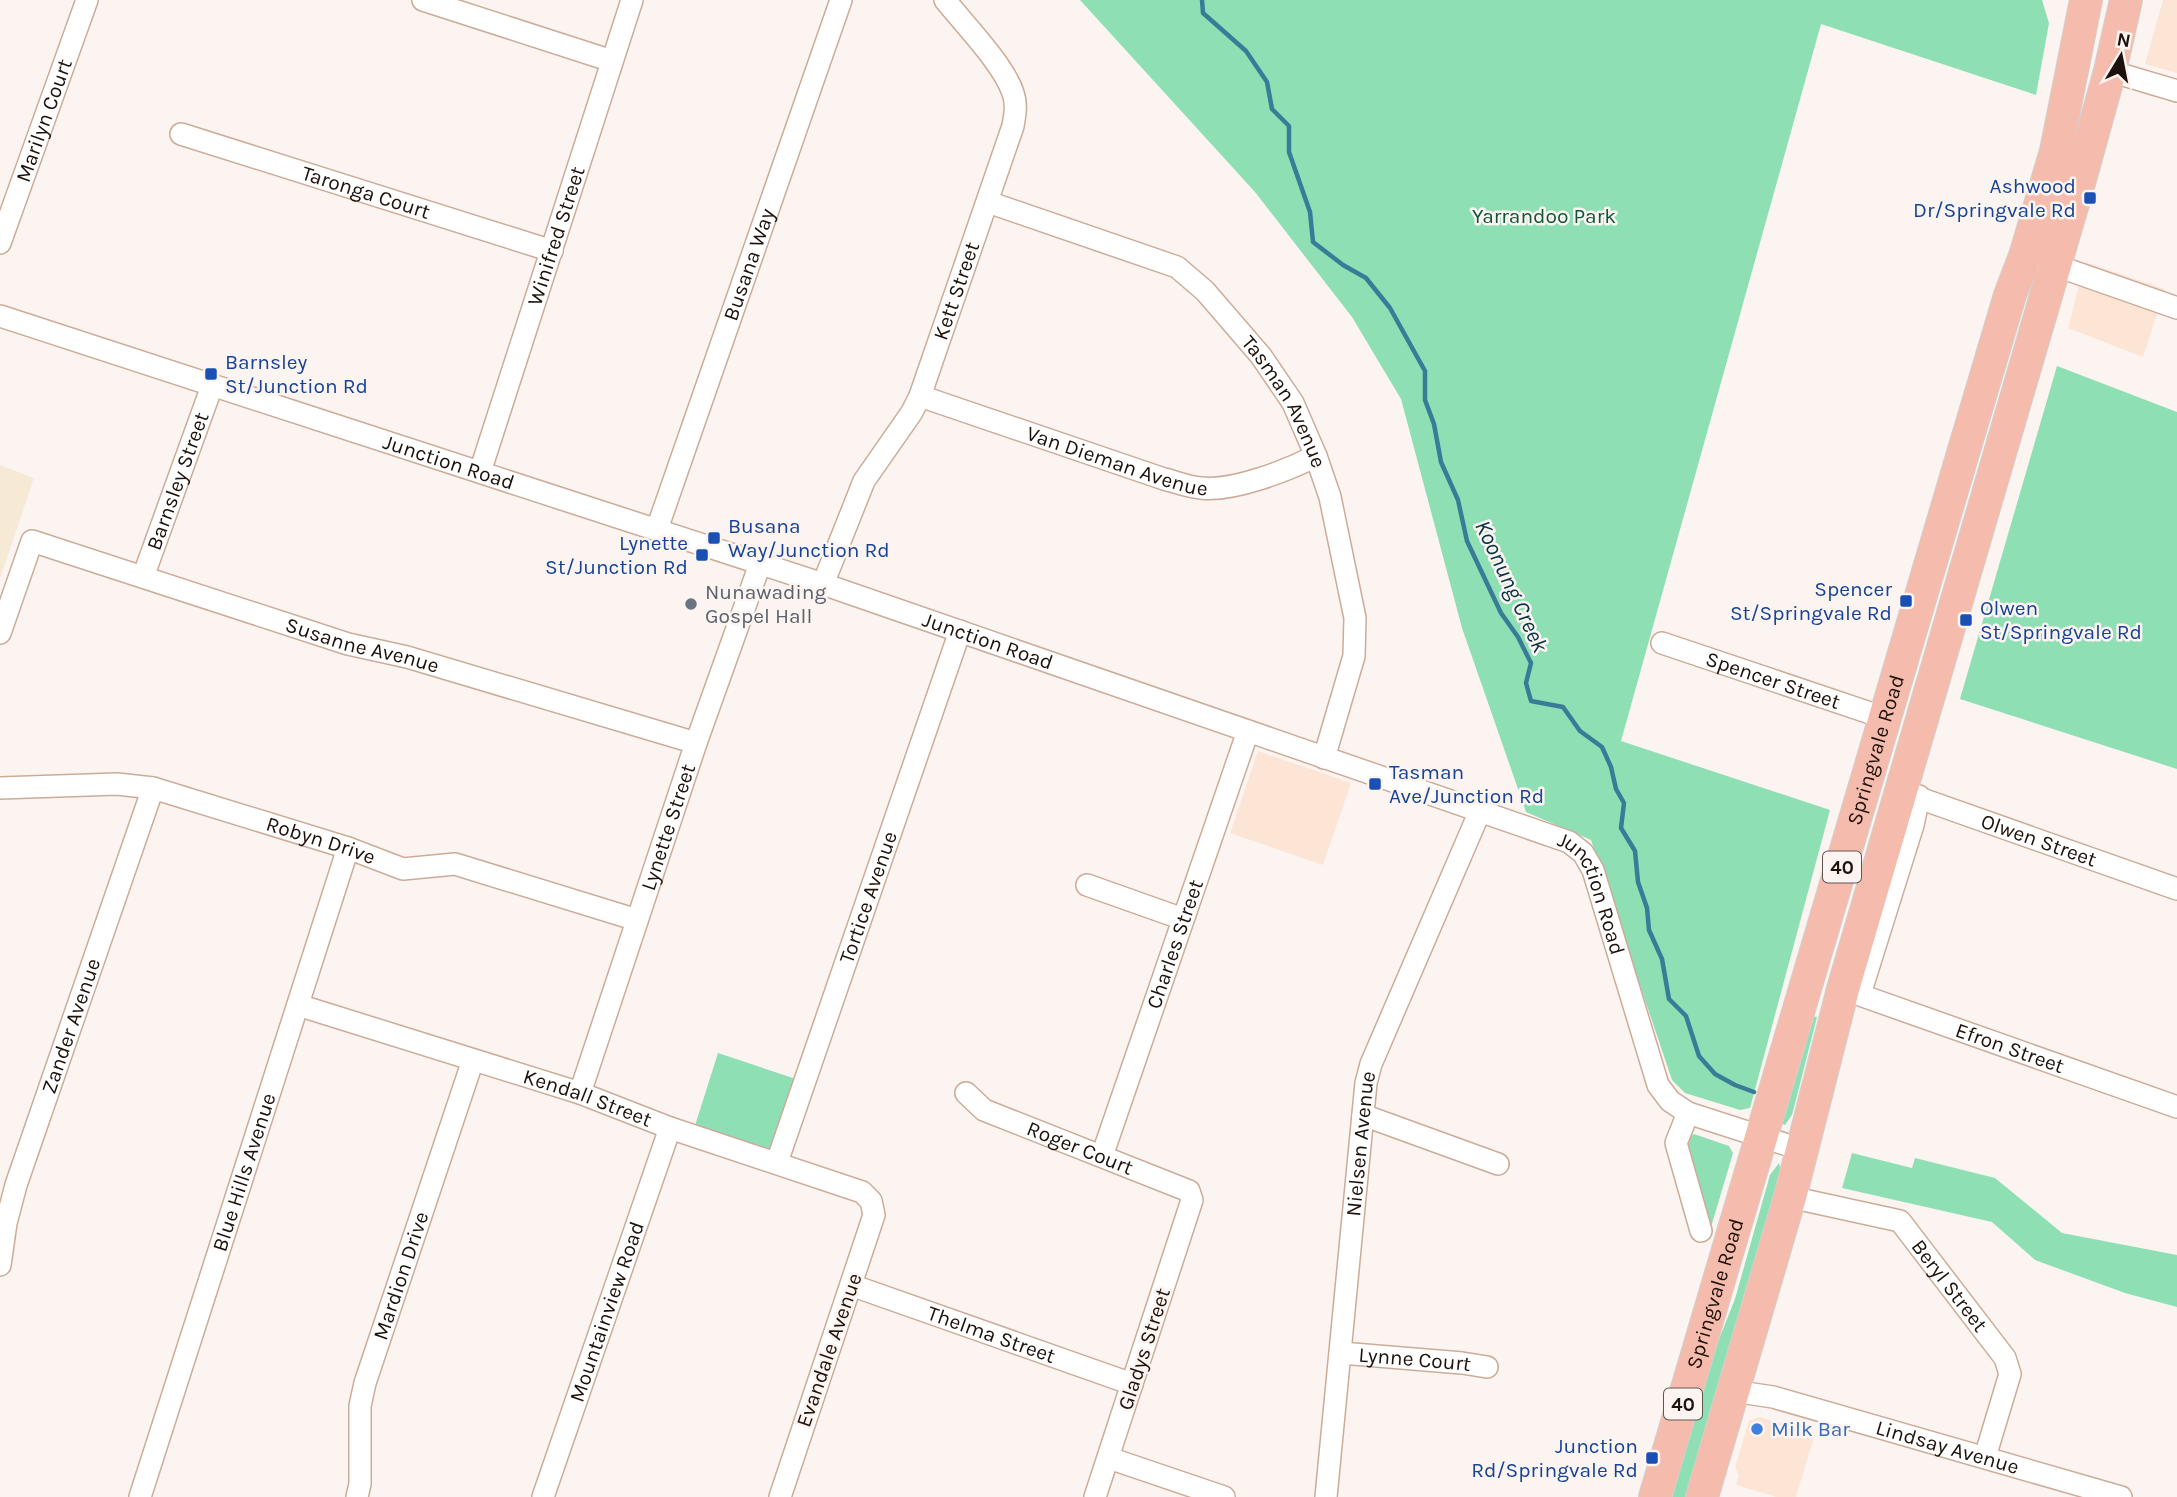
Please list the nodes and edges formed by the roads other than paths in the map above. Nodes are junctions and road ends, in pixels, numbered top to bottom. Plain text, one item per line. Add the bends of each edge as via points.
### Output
1 (87, 0) edge
2 (423, 0) edge
3 (632, 0) edge
4 (841, 0) edge
5 (945, 0) edge
6 (2126, 0) edge
7 (448, 4) edge
8 (2082, 5) edge
9 (612, 61) junction
10 (2110, 71) junction
11 (2177, 91) edge
12 (181, 134) dead end
13 (988, 202) junction
14 (0, 243) edge
15 (552, 251) junction
16 (2025, 256) junction
17 (2056, 265) junction
18 (2177, 308) edge
19 (0, 316) edge
20 (212, 386) junction
21 (920, 396) junction
22 (1316, 456) junction
23 (480, 472) junction
24 (657, 529) junction
25 (760, 564) junction
26 (143, 577) junction
27 (823, 584) junction
28 (960, 631) junction
29 (0, 633) edge
30 (1662, 643) dead end
31 (1885, 719) junction
32 (1248, 731) junction
33 (696, 743) junction
34 (1324, 758) junction
35 (0, 788) edge
36 (153, 788) junction
37 (1910, 794) junction
38 (1480, 811) junction
39 (348, 848) junction
40 (1087, 886) dead end
41 (2177, 889) edge
42 (1182, 919) junction
43 (636, 920) junction
44 (1852, 991) junction
45 (298, 1004) junction
46 (473, 1060) junction
47 (580, 1093) junction
48 (966, 1093) dead end
49 (2177, 1107) edge
50 (1688, 1113) junction
51 (1363, 1115) junction
52 (670, 1128) junction
53 (1762, 1138) junction
54 (1803, 1150) junction
55 (1102, 1156) junction
56 (777, 1162) junction
57 (1498, 1164) dead end
58 (1790, 1198) junction
59 (1192, 1200) joint
60 (871, 1201) joint
61 (1701, 1231) dead end
62 (0, 1265) edge
63 (851, 1285) junction
64 (1341, 1353) junction
65 (1487, 1367) dead end
66 (1132, 1384) junction
67 (1733, 1391) junction
68 (1985, 1457) junction
69 (1108, 1458) junction
70 (139, 1497) edge
71 (358, 1497) edge
72 (544, 1497) edge
73 (780, 1497) edge
74 (1095, 1497) edge
75 (1224, 1497) edge
76 (1326, 1497) edge
77 (1656, 1497) edge
78 (1702, 1497) edge
79 (2121, 1497) edge

1 - 14 street, Marilyn Court
2 - 7 street
3 - 9 street, Winifred Street
4 - 24 street, Busana Way
5 - 13 street, Kett Street via 1005,75 1014,95 1013,126
6 - 10 highway, Springvale Road / 40
7 - 9 street
8 - 16 highway, Springvale Road / 40 via 2061,131
9 - 15 street, Winifred Street
10 - 11 street
10 - 17 highway, Springvale Road / 40
12 - 15 street, Taronga Court
13 - 21 street, Kett Street
13 - 22 street, Tasman Avenue via 1177,267 1205,291 1261,356 1293,403
15 - 23 street, Winifred Street
16 - 17 street
16 - 31 highway, Springvale Road / 40
17 - 18 street
17 - 37 highway, Springvale Road / 40
19 - 20 street, Junction Road
20 - 23 street, Junction Road
20 - 26 street, Barnsley Street
21 - 22 street, Van Dieman Avenue via 1203,488 1238,484
21 - 27 street, Kett Street via 864,481
22 - 34 street, Tasman Avenue via 1333,509 1354,618 1354,656
23 - 24 street, Junction Road
24 - 25 street, Junction Road
25 - 27 street, Junction Road
25 - 33 street, Lynette Street
26 - 29 street, Susanne Avenue via 32,541
26 - 33 street, Susanne Avenue via 348,644 407,657
27 - 28 street, Junction Road
28 - 32 street, Junction Road
28 - 56 street, Tortice Avenue
30 - 31 street, Spencer Street
31 - 53 highway, Springvale Road / 40
32 - 34 street, Junction Road
32 - 42 street, Charles Street
33 - 43 street, Lynette Street
34 - 38 street, Junction Road
35 - 36 street, Robyn Drive via 117,784
36 - 39 street, Robyn Drive
36 - 62 street, Zander Avenue via 16,1185
37 - 41 street, Olwen Street
37 - 44 highway, Springvale Road / 40
38 - 50 street, Junction Road via 1569,842 1583,853 1593,870 1658,1085 1670,1101
38 - 51 street, Nielsen Avenue via 1371,1063
39 - 43 street, Robyn Drive via 403,869 455,864
39 - 45 street, Blue Hills Avenue
40 - 42 street
42 - 55 street, Charles Street
43 - 47 street, Lynette Street
44 - 49 street, Efron Street
44 - 54 highway, Springvale Road / 40
45 - 46 street, Kendall Street
45 - 70 street, Blue Hills Avenue
46 - 47 street, Kendall Street
46 - 71 street, Mardion Drive via 365,1383 360,1406
47 - 52 street, Kendall Street
48 - 55 street, Roger Court via 984,1110
50 - 53 street, Junction Road
50 - 61 street via 1676,1143
51 - 57 street
51 - 64 street, Nielsen Avenue
52 - 56 street, Kendall Street
52 - 72 street, Mountainview Road
53 - 54 street, Junction Road
53 - 77 highway, Springvale Road / 40
54 - 58 highway, Springvale Road / 40
55 - 59 street, Roger Court via 1189,1191
56 - 60 street, Kendall Street via 862,1192
58 - 67 highway, Springvale Road / 40
58 - 68 street, Beryl Street via 1900,1221 2005,1357 2010,1374
59 - 66 street, Gladys Street
60 - 63 street, Evandale Avenue via 874,1215
63 - 66 street, Thelma Street
63 - 73 street, Evandale Avenue
64 - 65 street, Lynne Court
64 - 76 street, Nielsen Avenue
66 - 69 street, Gladys Street
67 - 68 street, Lindsay Avenue via 1773,1397
67 - 78 highway, Springvale Road / 40
68 - 79 street, Lindsay Avenue
69 - 74 street, Gladys Street
69 - 75 street

